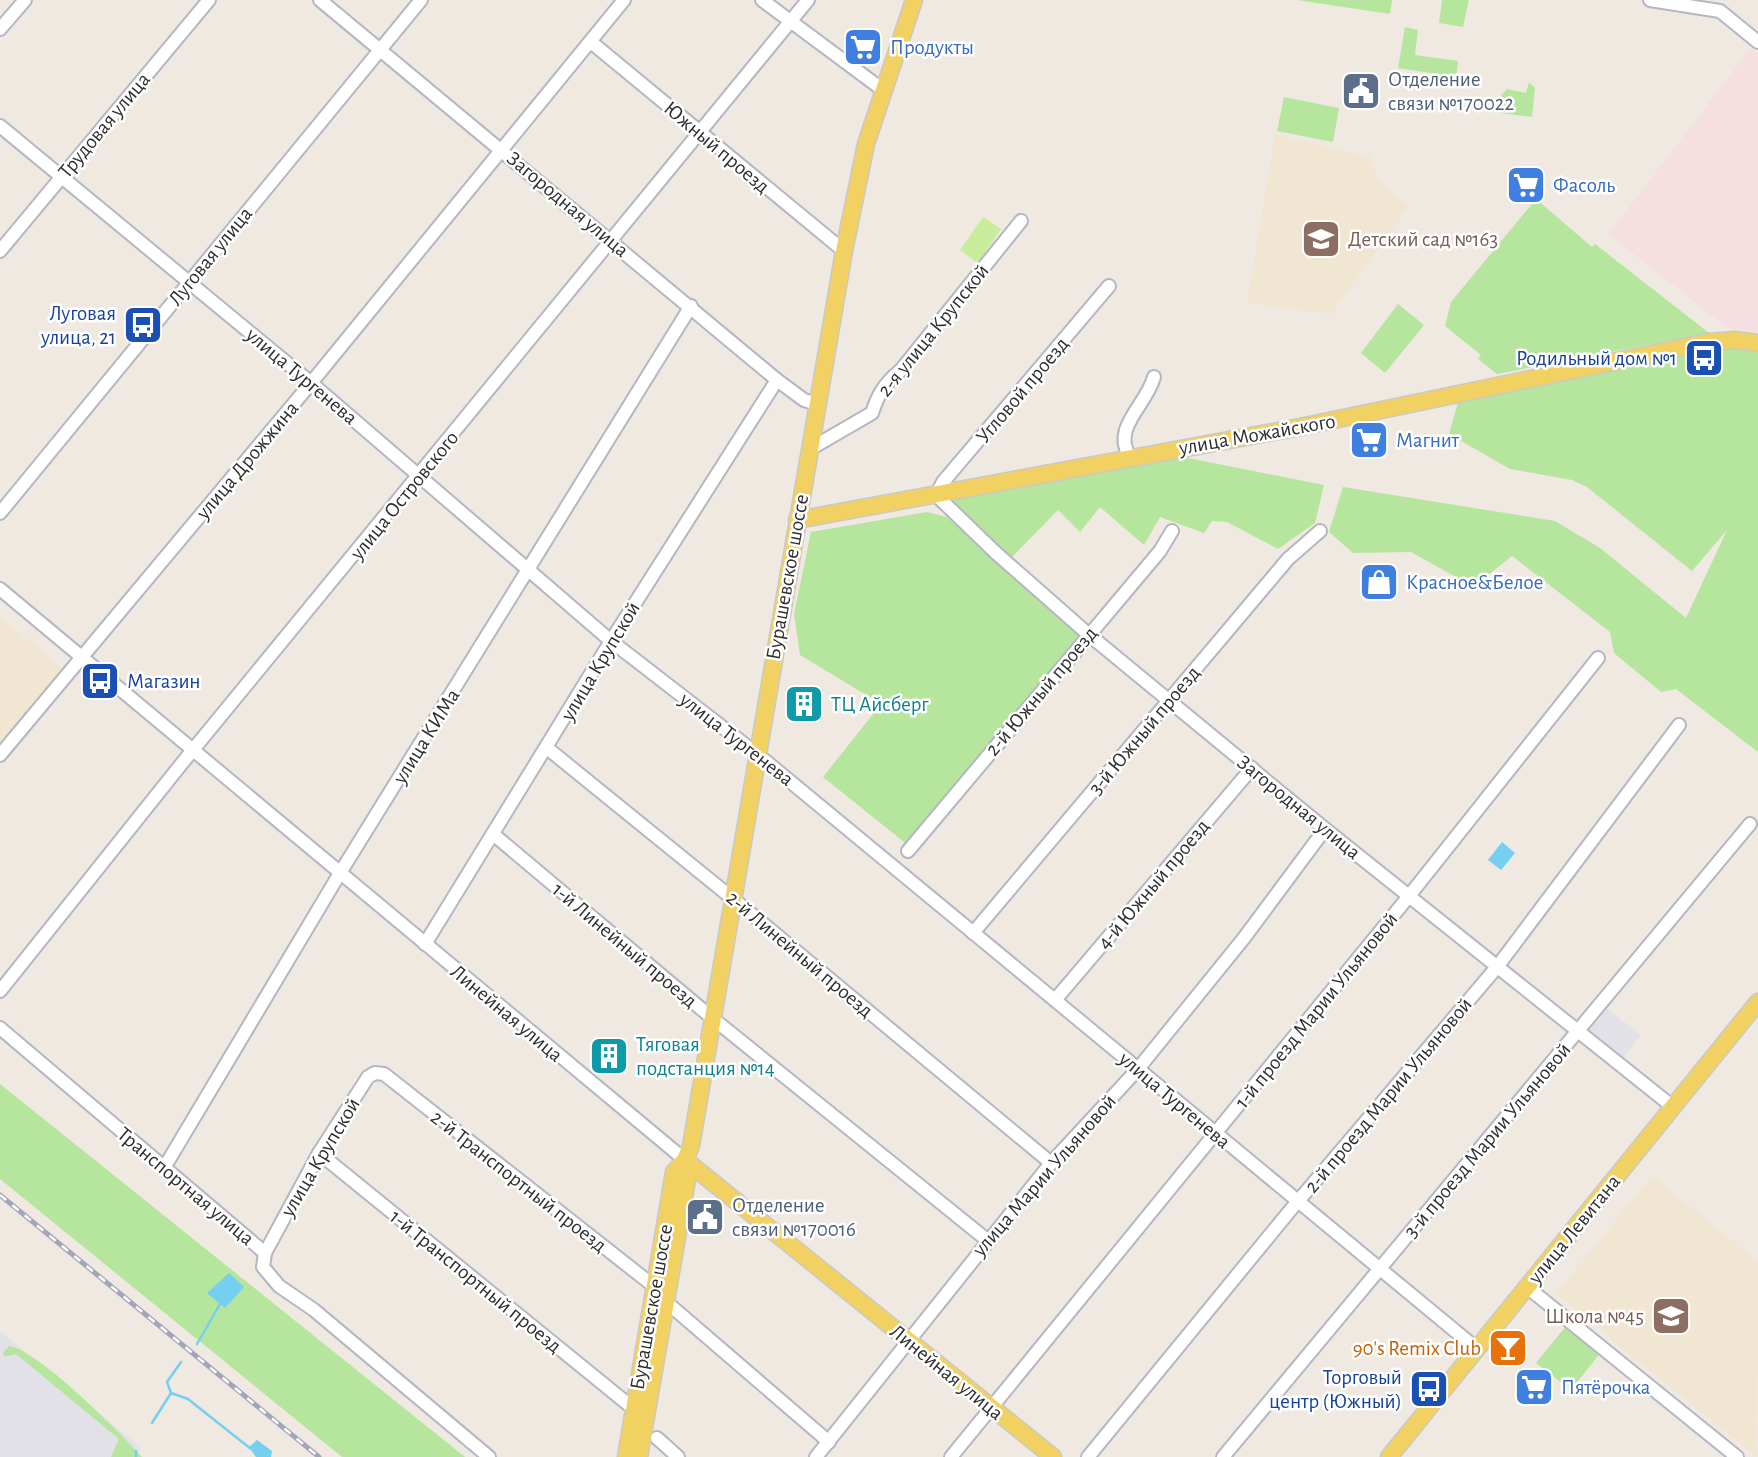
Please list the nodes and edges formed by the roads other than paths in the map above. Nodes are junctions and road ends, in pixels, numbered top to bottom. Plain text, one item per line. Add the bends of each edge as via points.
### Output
1 (25, 0) edge
2 (209, 0) edge
3 (320, 0) edge
4 (421, 0) edge
5 (624, 0) edge
6 (762, 0) edge
7 (808, 0) edge
8 (914, 0) edge
9 (1650, 0) edge
10 (1730, 0) edge
11 (1720, 12) junction
12 (789, 23) junction
13 (0, 29) edge
14 (591, 42) junction
15 (1758, 42) edge
16 (379, 48) junction
17 (883, 90) junction
18 (0, 126) edge
19 (701, 134) junction
20 (502, 150) junction
21 (61, 176) junction
22 (1021, 221) dead end
23 (612, 241) junction
24 (0, 251) edge
25 (844, 251) junction
26 (189, 281) junction
27 (1109, 286) dead end
28 (691, 306) junction
29 (1758, 343) edge
30 (1154, 377) dead end
31 (776, 380) junction
32 (311, 383) junction
33 (817, 404) junction
34 (810, 449) junction
35 (1126, 451) junction
36 (419, 476) junction
37 (936, 495) junction
38 (0, 513) edge
39 (797, 520) junction
40 (1172, 531) dead end
41 (1320, 531) dead end
42 (529, 571) junction
43 (0, 589) edge
44 (1088, 634) junction
45 (611, 641) junction
46 (82, 657) junction
47 (1598, 658) dead end
48 (1169, 700) junction
49 (1679, 724) dead end
50 (547, 748) junction
51 (193, 751) junction
52 (757, 754) junction
53 (0, 755) edge
54 (1252, 768) junction
55 (1750, 824) dead end
56 (1325, 829) junction
57 (493, 834) junction
58 (908, 851) dead end
59 (340, 873) junction
60 (1409, 896) junction
61 (732, 898) junction
62 (973, 933) junction
63 (425, 944) junction
64 (1497, 967) junction
65 (0, 991) edge
66 (1055, 1000) junction
67 (1758, 1002) edge
68 (711, 1017) junction
69 (0, 1028) edge
70 (1578, 1031) junction
71 (1138, 1069) junction
72 (384, 1074) joint
73 (1673, 1107) junction
74 (1215, 1133) junction
75 (319, 1153) junction
76 (685, 1160) junction
77 (1051, 1163) junction
78 (164, 1168) junction
79 (1298, 1202) junction
80 (987, 1240) junction
81 (265, 1253) junction
82 (1380, 1269) junction
83 (655, 1287) junction
84 (1527, 1287) junction
85 (665, 1306) junction
86 (908, 1340) junction
87 (1477, 1349) junction
88 (991, 1408) junction
89 (634, 1409) junction
90 (657, 1438) dead end
91 (829, 1442) junction
92 (489, 1457) edge
93 (626, 1457) edge
94 (639, 1457) edge
95 (678, 1457) edge
96 (816, 1457) edge
97 (951, 1457) edge
98 (1053, 1457) edge
99 (1088, 1457) edge
100 (1223, 1457) edge
101 (1389, 1457) edge
102 (1737, 1457) edge

1 - 13 street
2 - 21 street, Трудовая улица
3 - 16 street, Загородная улица
4 - 16 street, Луговая улица
5 - 14 street, улица Дрожжина
6 - 12 street
7 - 12 street, улица Островского
8 - 17 main road, Бурашевское шоссе
9 - 11 street
10 - 11 street
11 - 15 street
12 - 17 street
12 - 19 street, улица Островского
14 - 19 street, Южный проезд
14 - 20 street, улица Дрожжина
16 - 20 street, Загородная улица
16 - 26 street, Луговая улица
17 - 25 main road, Бурашевское шоссе via 866,144
18 - 21 street, улица Тургенева
19 - 23 street, улица Островского
19 - 25 street, Южный проезд
20 - 23 street, Загородная улица
20 - 32 street, улица Дрожжина
21 - 24 street, Трудовая улица
21 - 26 street, улица Тургенева
22 - 34 street, 2-я улица Крупской via 886,383 872,413
23 - 28 street, Загородная улица
23 - 36 street, улица Островского
25 - 33 main road, Бурашевское шоссе
26 - 32 street, улица Тургенева
26 - 38 street, Луговая улица
27 - 37 street, Угловой проезд
28 - 31 street, Загородная улица
28 - 42 street, улица КИМа
29 - 35 main road, улица Можайского via 1708,342 1300,427
30 - 35 street via 1150,392 1124,429
31 - 33 street, Загородная улица
31 - 45 street, улица Крупской
32 - 36 street, улица Тургенева
32 - 46 street, улица Дрожжина
33 - 34 main road, Бурашевское шоссе
34 - 39 main road, Бурашевское шоссе
35 - 37 main road, улица Можайского
36 - 42 street, улица Тургенева
36 - 51 street, улица Островского
37 - 39 main road, улица Можайского
37 - 44 street, Загородная улица
39 - 52 main road, Бурашевское шоссе
40 - 44 street, 2-й Южный проезд
41 - 48 street, 3-й Южный проезд via 1288,559
42 - 45 street, улица Тургенева
42 - 59 street, улица КИМа
43 - 46 street, Линейная улица
44 - 48 street, Загородная улица
44 - 58 street, 2-й Южный проезд
45 - 50 street, улица Крупской
45 - 52 street, улица Тургенева
46 - 51 street, Линейная улица
46 - 53 street, улица Дрожжина
47 - 60 street, 1-й проезд Марии Ульяновой
48 - 54 street, Загородная улица
48 - 62 street, 3-й Южный проезд
49 - 64 street, 2-й проезд Марии Ульяновой
50 - 57 street, улица Крупской
50 - 61 street, 2-й Линейный проезд
51 - 59 street, Линейная улица
51 - 65 street, улица Островского
52 - 61 main road, Бурашевское шоссе
52 - 62 street, улица Тургенева
54 - 56 street, Загородная улица
54 - 66 street, 4-й Южный проезд
55 - 70 street, 3-й проезд Марии Ульяновой
56 - 60 street, Загородная улица
56 - 71 street, улица Марии Ульяновой
57 - 63 street, улица Крупской
57 - 68 street, 1-й Линейный проезд
59 - 63 street, Линейная улица
59 - 78 street, улица КИМа
60 - 64 street, Загородная улица
60 - 74 street, 1-й проезд Марии Ульяновой
61 - 68 main road, Бурашевское шоссе
61 - 77 street, 2-й Линейный проезд
62 - 66 street, улица Тургенева
63 - 76 street, Линейная улица
64 - 70 street, Загородная улица
64 - 79 street, 2-й проезд Марии Ульяновой
66 - 71 street, улица Тургенева
67 - 73 main road, улица Левитана
68 - 76 main road, Бурашевское шоссе
68 - 80 street, 1-й Линейный проезд
69 - 78 street, Транспортная улица
70 - 73 street, Загородная улица
70 - 82 street, 3-й проезд Марии Ульяновой
71 - 74 street, улица Тургенева
71 - 77 street, улица Марии Ульяновой
72 - 75 street, улица Крупской via 368,1077
72 - 83 street, 2-й Транспортный проезд
73 - 84 main road, улица Левитана
74 - 79 street, улица Тургенева
74 - 88 street, 1-й проезд Марии Ульяновой
75 - 81 street, улица Крупской
75 - 89 street, 1-й Транспортный проезд
76 - 83 main road, Бурашевское шоссе via 674,1172
76 - 85 main road, Бурашевское шоссе via 688,1174
76 - 86 main road, Линейная улица
77 - 80 street, улица Марии Ульяновой
78 - 81 street, Транспортная улица
79 - 82 street, улица Тургенева
79 - 99 street, 2-й проезд Марии Ульяновой
80 - 86 street, улица Марии Ульяновой
81 - 92 street, Транспортная улица via 263,1267 279,1286
82 - 87 street, улица Тургенева
82 - 100 street, 3-й проезд Марии Ульяновой
83 - 89 main road, Бурашевское шоссе
84 - 87 main road, улица Левитана
84 - 102 street
85 - 91 street
85 - 94 main road, Бурашевское шоссе
86 - 88 main road, Линейная улица
86 - 91 street, улица Марии Ульяновой
87 - 101 main road, улица Левитана
88 - 97 street, 1-й проезд Марии Ульяновой
88 - 98 main road, Линейная улица
89 - 93 main road, Бурашевское шоссе
90 - 95 street
91 - 96 street, улица Марии Ульяновой

